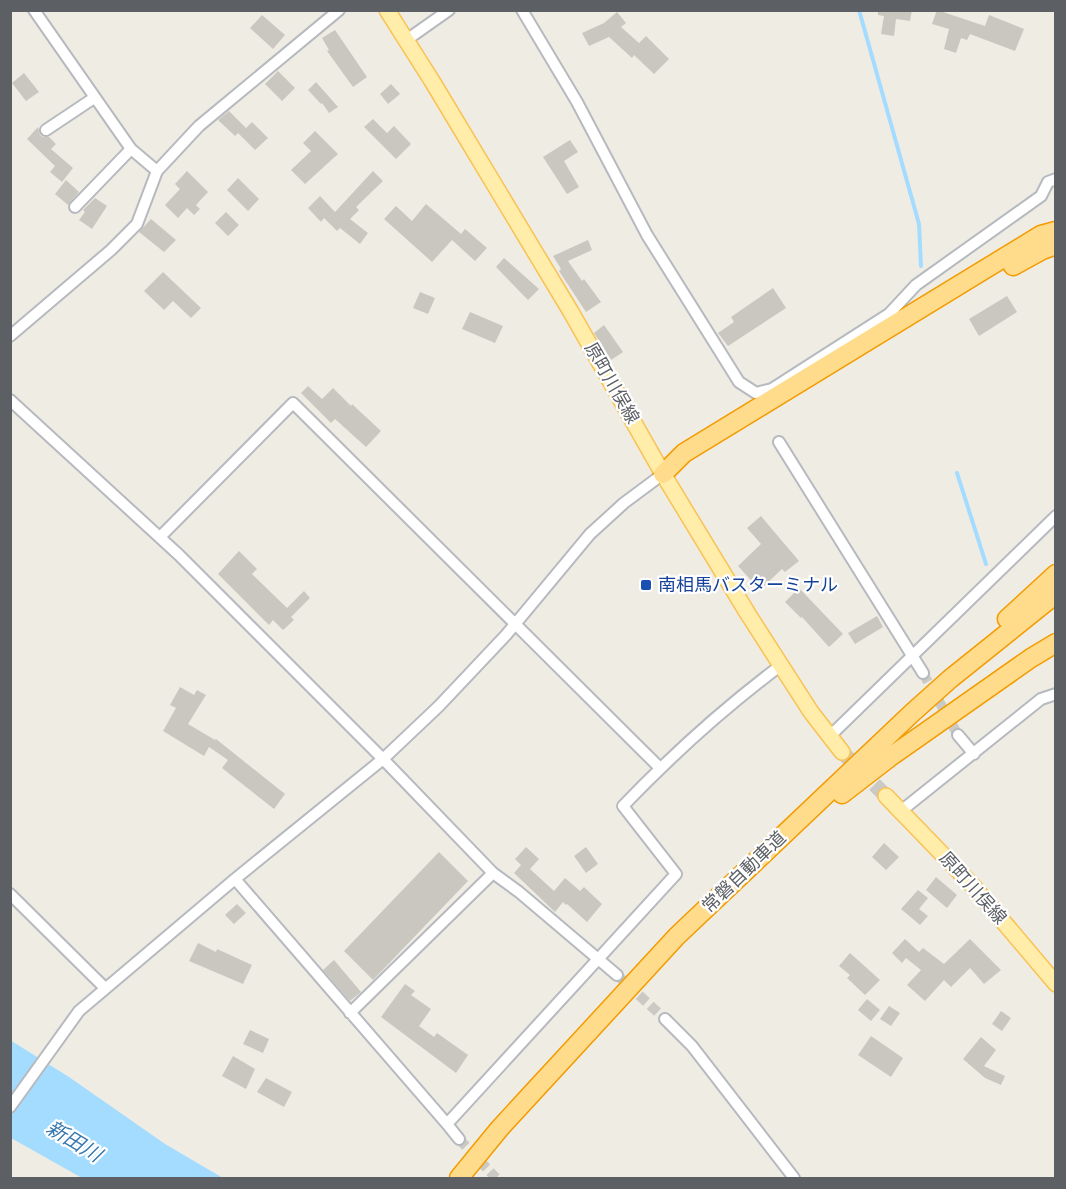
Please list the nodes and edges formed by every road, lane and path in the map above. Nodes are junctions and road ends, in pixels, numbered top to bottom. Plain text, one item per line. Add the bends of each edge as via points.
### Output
1 (33, 10) edge
2 (339, 10) edge
3 (387, 10) edge
4 (449, 10) edge
5 (522, 10) edge
6 (405, 41) junction
7 (94, 98) junction
8 (46, 130) dead end
9 (130, 148) junction
10 (157, 171) junction
11 (1056, 179) edge
12 (75, 207) dead end
13 (1056, 231) edge
14 (1056, 245) edge
15 (10, 336) edge
16 (10, 400) edge
17 (779, 442) dead end
18 (663, 474) junction
19 (1056, 516) edge
20 (160, 537) junction
21 (1056, 574) edge
22 (1056, 594) edge
23 (514, 624) junction
24 (1056, 643) edge
25 (913, 655) junction
26 (780, 666) junction
27 (923, 673) tunnel mouth
28 (1056, 694) edge
29 (912, 713) junction
30 (958, 735) tunnel mouth
31 (830, 736) junction
32 (842, 752) tunnel mouth
33 (974, 754) junction
34 (383, 759) junction
35 (660, 768) junction
36 (886, 796) tunnel mouth
37 (901, 811) junction
38 (493, 873) junction
39 (235, 879) junction
40 (10, 894) edge
41 (677, 936) junction
42 (598, 959) junction
43 (617, 975) tunnel mouth
44 (1056, 984) edge
45 (105, 988) junction
46 (351, 1012) junction
47 (664, 1019) tunnel mouth
48 (10, 1107) edge
49 (447, 1124) junction
50 (459, 1139) tunnel mouth
51 (459, 1179) edge
52 (794, 1179) edge

1 - 7 street
2 - 10 street via 199,126
3 - 6 main road, 原町川俣線
4 - 6 street
5 - 11 street via 577,102 647,235 739,382 756,393 772,389 889,314 916,285 1041,196 1048,182
6 - 18 main road, 原町川俣線 via 565,302
7 - 8 street
7 - 9 street
9 - 10 street
9 - 12 street
10 - 15 street via 137,224
13 - 18 highway via 1032,241 684,453
14 - 18 highway via 983,284
16 - 20 street
17 - 25 street
18 - 23 street via 590,534
18 - 26 main road, 原町川俣線
19 - 25 street
20 - 23 street via 293,403
20 - 34 street
21 - 29 highway
22 - 29 highway, 常磐自動車道
23 - 34 street via 439,706
23 - 35 street
24 - 41 highway via 853,784 721,903
25 - 27 street
25 - 31 street
26 - 31 main road, 原町川俣線
26 - 35 street
28 - 33 street via 1041,699
29 - 41 highway, 常磐自動車道
30 - 33 street
31 - 32 main road, 原町川俣線
33 - 37 street
34 - 38 street
34 - 39 street
35 - 42 street via 623,806 676,874
36 - 37 main road, 原町川俣線
37 - 44 main road, 原町川俣線 via 974,887
38 - 42 street
38 - 46 street
39 - 45 street
39 - 46 street
40 - 45 street
41 - 51 highway, 常磐自動車道 via 508,1119
42 - 43 street
42 - 49 street
45 - 48 street via 79,1011
46 - 49 street
47 - 52 street via 692,1046
49 - 50 street

